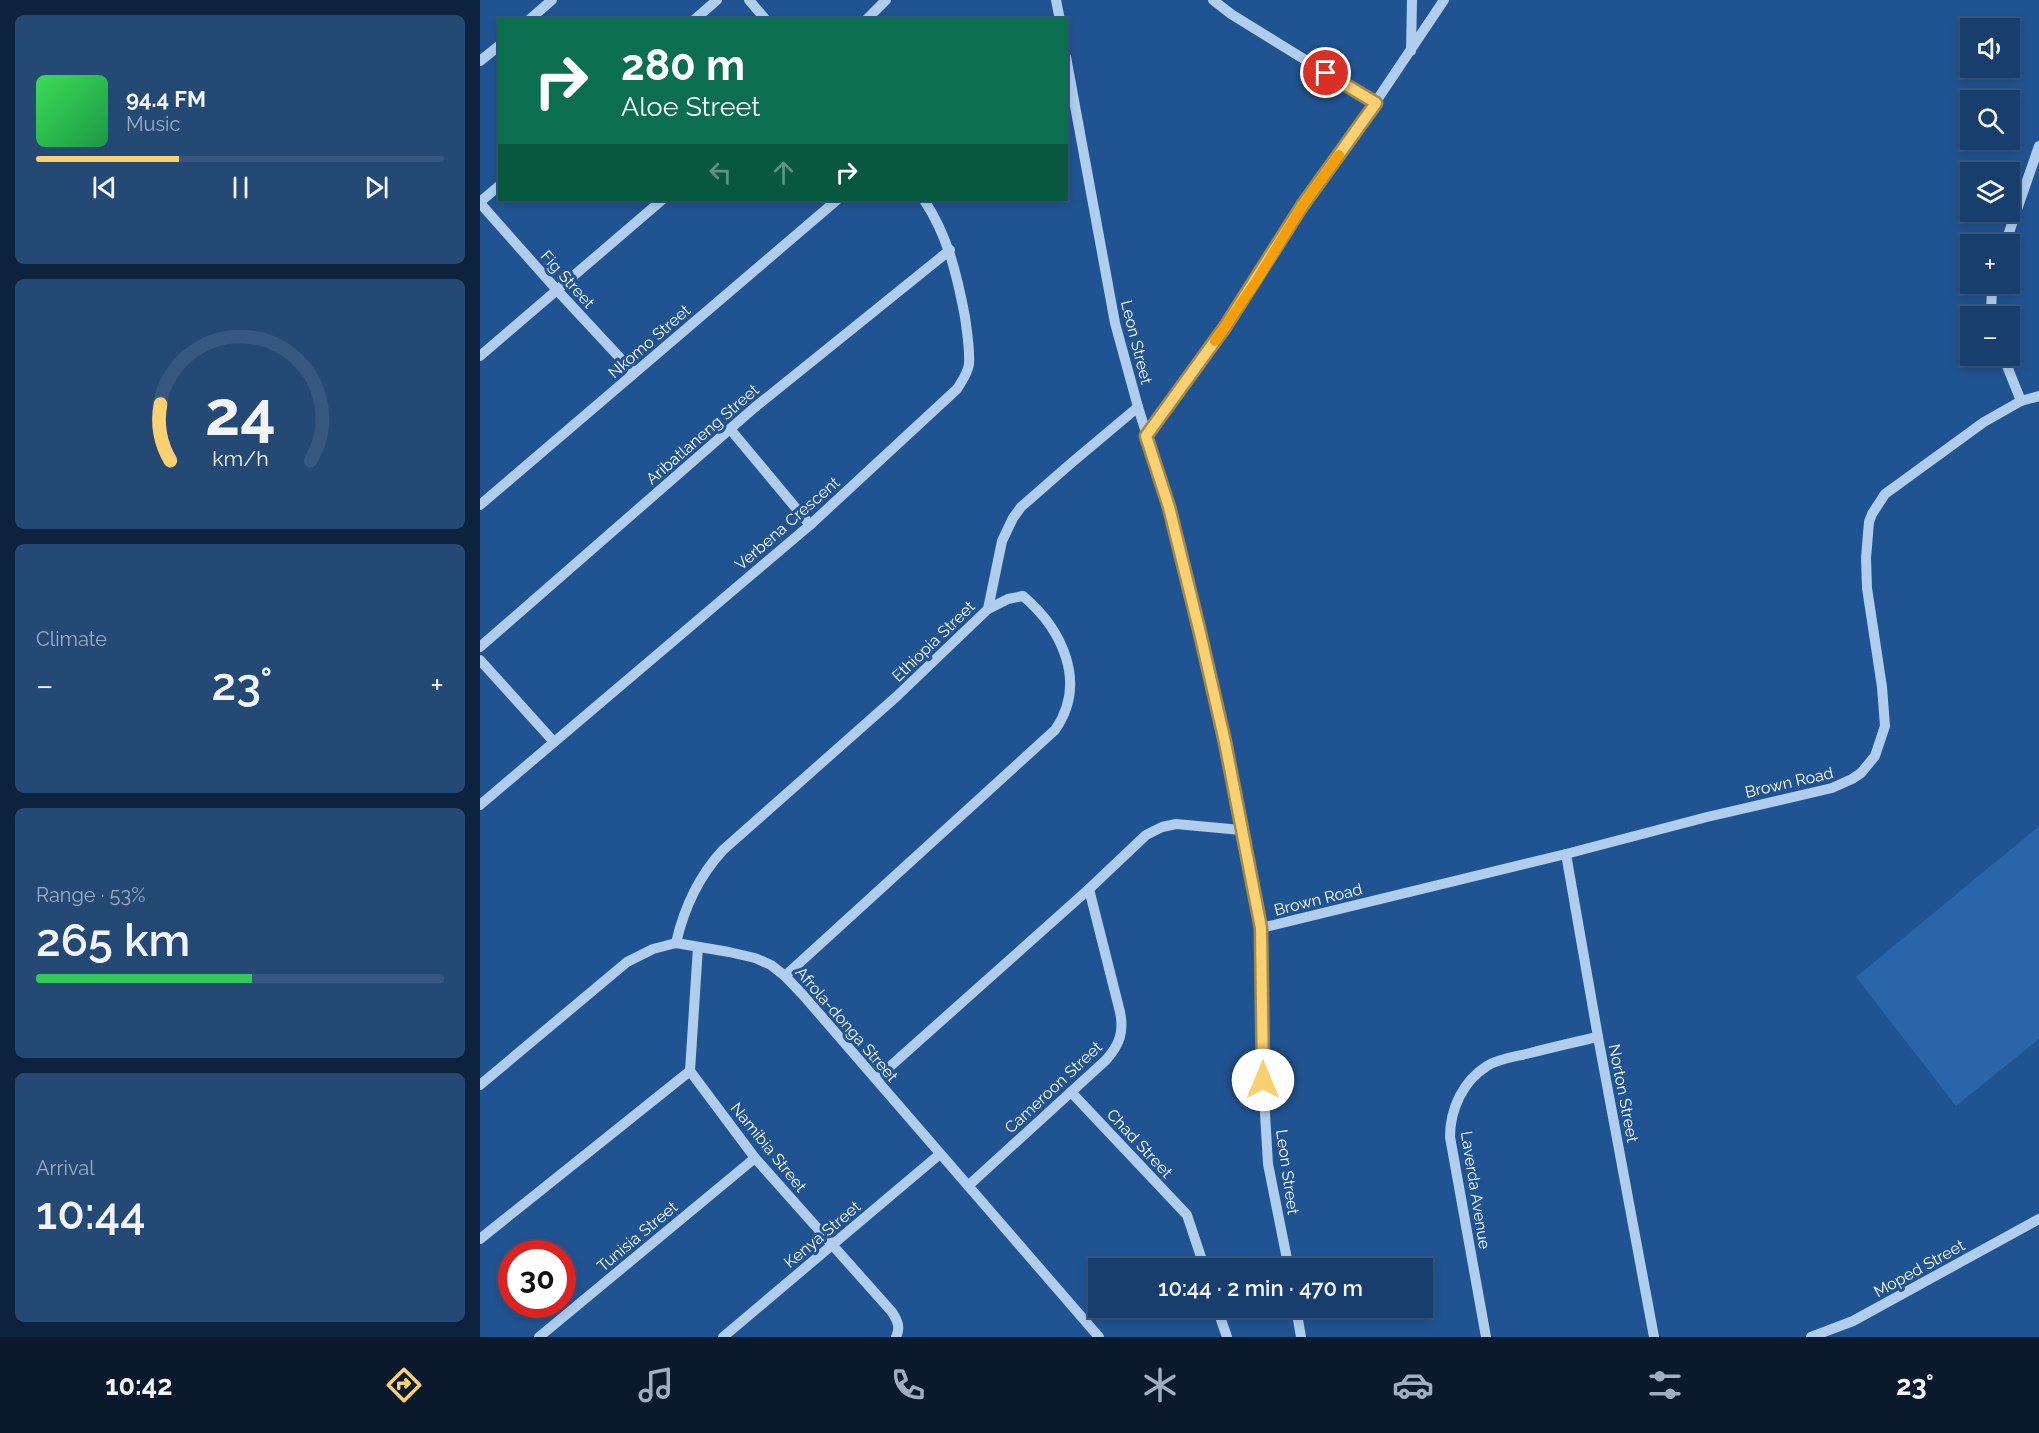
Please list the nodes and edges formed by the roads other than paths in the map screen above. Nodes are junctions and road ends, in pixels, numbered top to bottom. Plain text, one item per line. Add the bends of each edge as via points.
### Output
1 (552, 0) edge
2 (717, 0) edge
3 (749, 0) edge
4 (886, 0) edge
5 (1056, 0) edge
6 (1213, 0) edge
7 (1412, 0) edge
8 (1444, 0) edge
9 (531, 18) edge
10 (696, 18) edge
11 (764, 18) edge
12 (868, 18) edge
13 (1056, 18) edge
14 (498, 47) edge
15 (1411, 52) junction
16 (480, 62) edge
17 (1068, 68) edge
18 (1376, 103) junction
19 (2039, 146) edge
20 (498, 187) edge
21 (661, 201) edge
22 (836, 201) edge
23 (925, 201) edge
24 (480, 202) edge
25 (2008, 234) edge
26 (950, 250) junction
27 (556, 290) junction
28 (480, 356) edge
29 (2007, 366) edge
30 (634, 373) junction
31 (2039, 396) edge
32 (2021, 401) junction
33 (1138, 407) junction
34 (730, 429) junction
35 (1146, 436) junction
36 (480, 505) edge
37 (810, 525) junction
38 (988, 609) junction
39 (480, 647) edge
40 (480, 660) edge
41 (554, 742) junction
42 (480, 805) edge
43 (1242, 830) junction
44 (1566, 854) junction
45 (1089, 889) junction
46 (1261, 928) junction
47 (675, 943) junction
48 (698, 947) junction
49 (785, 976) junction
50 (1598, 1037) junction
51 (690, 1071) junction
52 (876, 1079) junction
53 (480, 1085) edge
54 (1071, 1092) junction
55 (939, 1154) junction
56 (755, 1158) junction
57 (968, 1186) junction
58 (2039, 1219) edge
59 (480, 1239) edge
60 (833, 1245) junction
61 (1201, 1258) edge
62 (1287, 1258) edge
63 (1220, 1318) edge
64 (1298, 1318) edge
65 (1095, 1333) edge
66 (539, 1337) edge
67 (723, 1337) edge
68 (896, 1337) edge
69 (1081, 1337) edge
70 (1227, 1337) edge
71 (1301, 1337) edge
72 (1486, 1337) edge
73 (1654, 1337) edge
74 (1811, 1337) edge

1 - 9 street
2 - 10 street
3 - 11 street
4 - 12 street
5 - 13 street
6 - 18 street
7 - 15 street
8 - 15 street
14 - 16 street
15 - 18 street
17 - 33 street, Leon Street via 1115,323
18 - 35 street via 1302,206 1225,327
19 - 25 street
20 - 24 street
21 - 27 street
22 - 30 street, Nkomo Street
23 - 26 street, Verbena Crescent via 939,222
24 - 27 street, Fig Street
26 - 34 street, Aribatlaneng Street
26 - 37 street, Verbena Crescent via 966,327 966,375 947,399
27 - 28 street
27 - 30 street, Fig Street
29 - 32 street
30 - 36 street, Nkomo Street
31 - 32 street, Brown Road
32 - 44 street, Brown Road via 1984,422 1892,488 1872,514 1866,558 1867,588 1885,726 1875,756 1861,772 1832,788
33 - 35 street, Leon Street
33 - 38 street via 1013,518 1002,542
34 - 37 street
34 - 39 street, Aribatlaneng Street
35 - 43 street, Leon Street via 1180,548
37 - 41 street, Verbena Crescent
38 - 47 street, Ethiopia Street via 896,697 723,850 688,901
38 - 49 street, Ethiopia Street via 1023,596 1051,624 1062,643 1068,666 1071,696 1065,716 1055,730
40 - 41 street
41 - 42 street, Verbena Crescent
43 - 45 street via 1176,824 1162,827 1146,835
43 - 46 street, Leon Street
44 - 46 street, Brown Road
44 - 50 street, Norton Street
45 - 52 street
45 - 54 street, Cameroon Street via 1122,1032 1114,1050
46 - 62 street, Leon Street via 1268,1164
47 - 48 street, Afrola-donga Street
47 - 53 street, Afrola-donga Street via 627,962
48 - 49 street, Afrola-donga Street via 755,958
48 - 51 street
49 - 52 street, Afrola-donga Street
50 - 72 street, Laverda Avenue via 1488,1065 1465,1087 1452,1116 1450,1137
50 - 73 street, Norton Street
51 - 56 street, Namibia Street
51 - 59 street
52 - 55 street, Afrola-donga Street
54 - 57 street, Cameroon Street
54 - 61 street, Chad Street via 1187,1215
55 - 57 street, Afrola-donga Street
55 - 60 street, Kenya Street
56 - 60 street, Namibia Street
56 - 66 street, Tunisia Street
57 - 65 street, Afrola-donga Street
58 - 74 street, Moped Street via 1853,1321
60 - 67 street, Kenya Street
60 - 68 street, Namibia Street via 892,1312 898,1327
63 - 70 street
64 - 71 street
65 - 69 street

